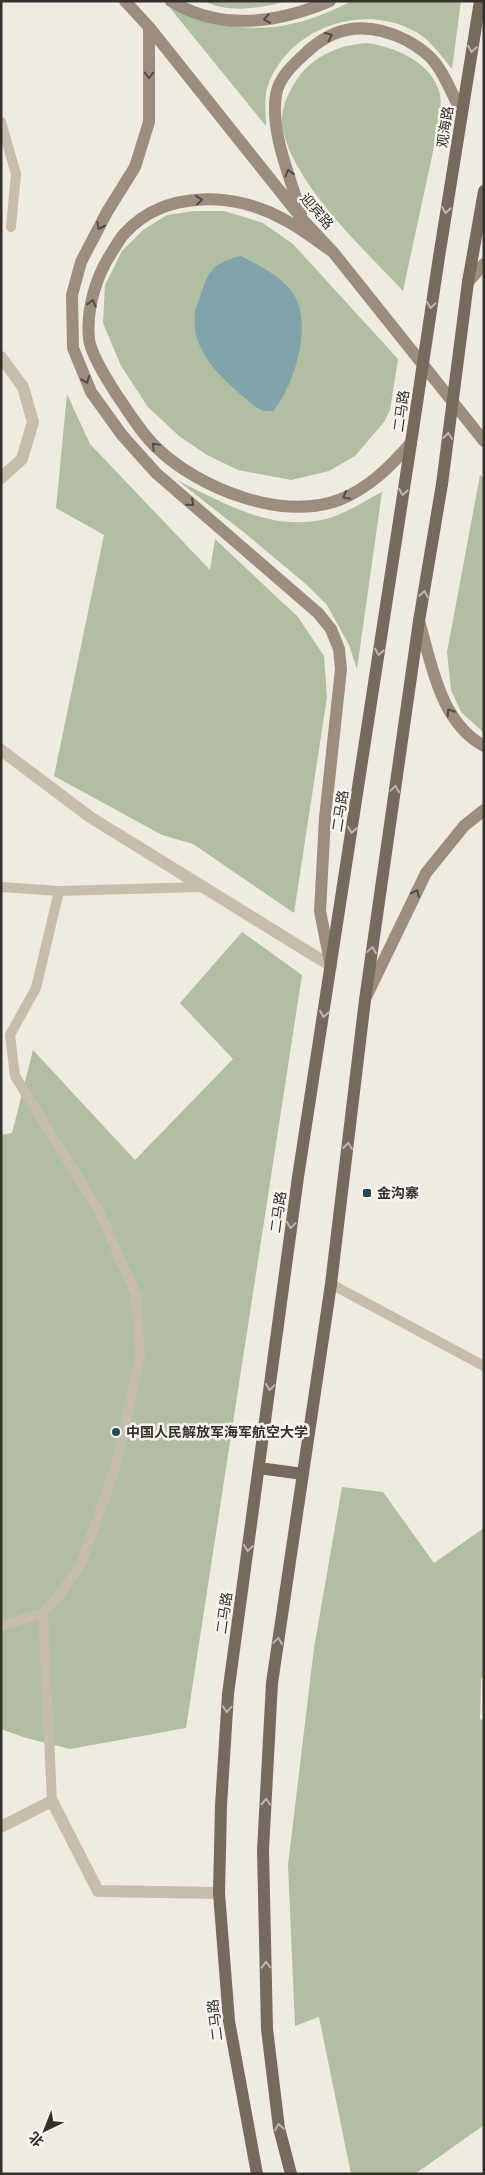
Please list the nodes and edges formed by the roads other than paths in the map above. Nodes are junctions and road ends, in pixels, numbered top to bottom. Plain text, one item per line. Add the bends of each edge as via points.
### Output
1 (125, 1) edge
2 (172, 1) edge
3 (330, 1) edge
4 (480, 1) edge
5 (148, 27) junction
6 (462, 114) junction
7 (1, 122) edge
8 (484, 192) edge
9 (303, 220) junction
10 (11, 227) dead end
11 (333, 252) junction
12 (438, 257) joint
13 (484, 264) edge
14 (468, 282) junction
15 (1, 358) edge
16 (482, 438) edge
17 (411, 444) junction
18 (1, 478) edge
19 (419, 621) junction
20 (484, 746) edge
21 (1, 750) edge
22 (484, 810) edge
23 (1, 887) edge
24 (201, 887) junction
25 (59, 891) junction
26 (331, 966) junction
27 (365, 1000) junction
28 (331, 1284) junction
29 (484, 1366) edge
30 (259, 1468) junction
31 (303, 1474) junction
32 (43, 1613) junction
33 (1, 1626) edge
34 (52, 1801) junction
35 (1, 1827) edge
36 (219, 1893) junction
37 (257, 2174) edge
38 (291, 2174) edge

1 - 5 main road, 迎宾路
3 -> 2 main road via 304,12 248,22 215,20 187,11
4 -> 6 main road, 观海路
5 - 9 main road, 迎宾路
5 -> 26 main road via 149,122 134,167 81,262 72,294 73,348 91,392 122,435 156,473 298,595 331,629 339,649 341,670 325,818 320,912
9 -> 6 main road via 275,127 276,94 284,75 319,41 343,30 366,28 388,31 417,46 435,63
6 -> 12 main road, 观海路
7 - 10 lane via 16,174
8 - 14 main road
9 - 11 main road, 迎宾路
11 - 16 main road, 迎宾路
17 -> 11 main road via 372,481 340,500 317,506 293,507 225,491 183,468 158,449 108,383 89,341 90,309 102,268 124,233 146,216 178,202 211,198 248,205 284,219
12 -> 17 main road, 二马路, bridge
13 - 14 main road
19 -> 14 main road, bridge via 442,484
15 - 18 street via 23,386 33,422 22,459
17 -> 26 main road, 二马路
20 -> 19 main road via 474,741 457,723 443,702
27 -> 19 main road
21 - 24 street via 90,817
27 -> 22 main road via 426,873 464,826
23 - 25 lane
24 - 25 lane
24 - 26 street
25 - 32 lane via 36,988 10,1035 16,1076 103,1220 136,1295 140,1356 117,1462 81,1564 62,1594
26 -> 30 main road, 二马路 via 298,1177
28 -> 27 main road
28 - 29 lane
28 - 31 main road
30 - 31 main road
30 -> 36 main road, 二马路 via 228,1694
38 -> 31 main road via 279,2128 267,2029 263,1850 272,1683
32 - 33 lane
32 - 34 lane
34 - 35 street
34 - 36 street via 98,1891
36 - 37 main road, 二马路 via 229,2021

